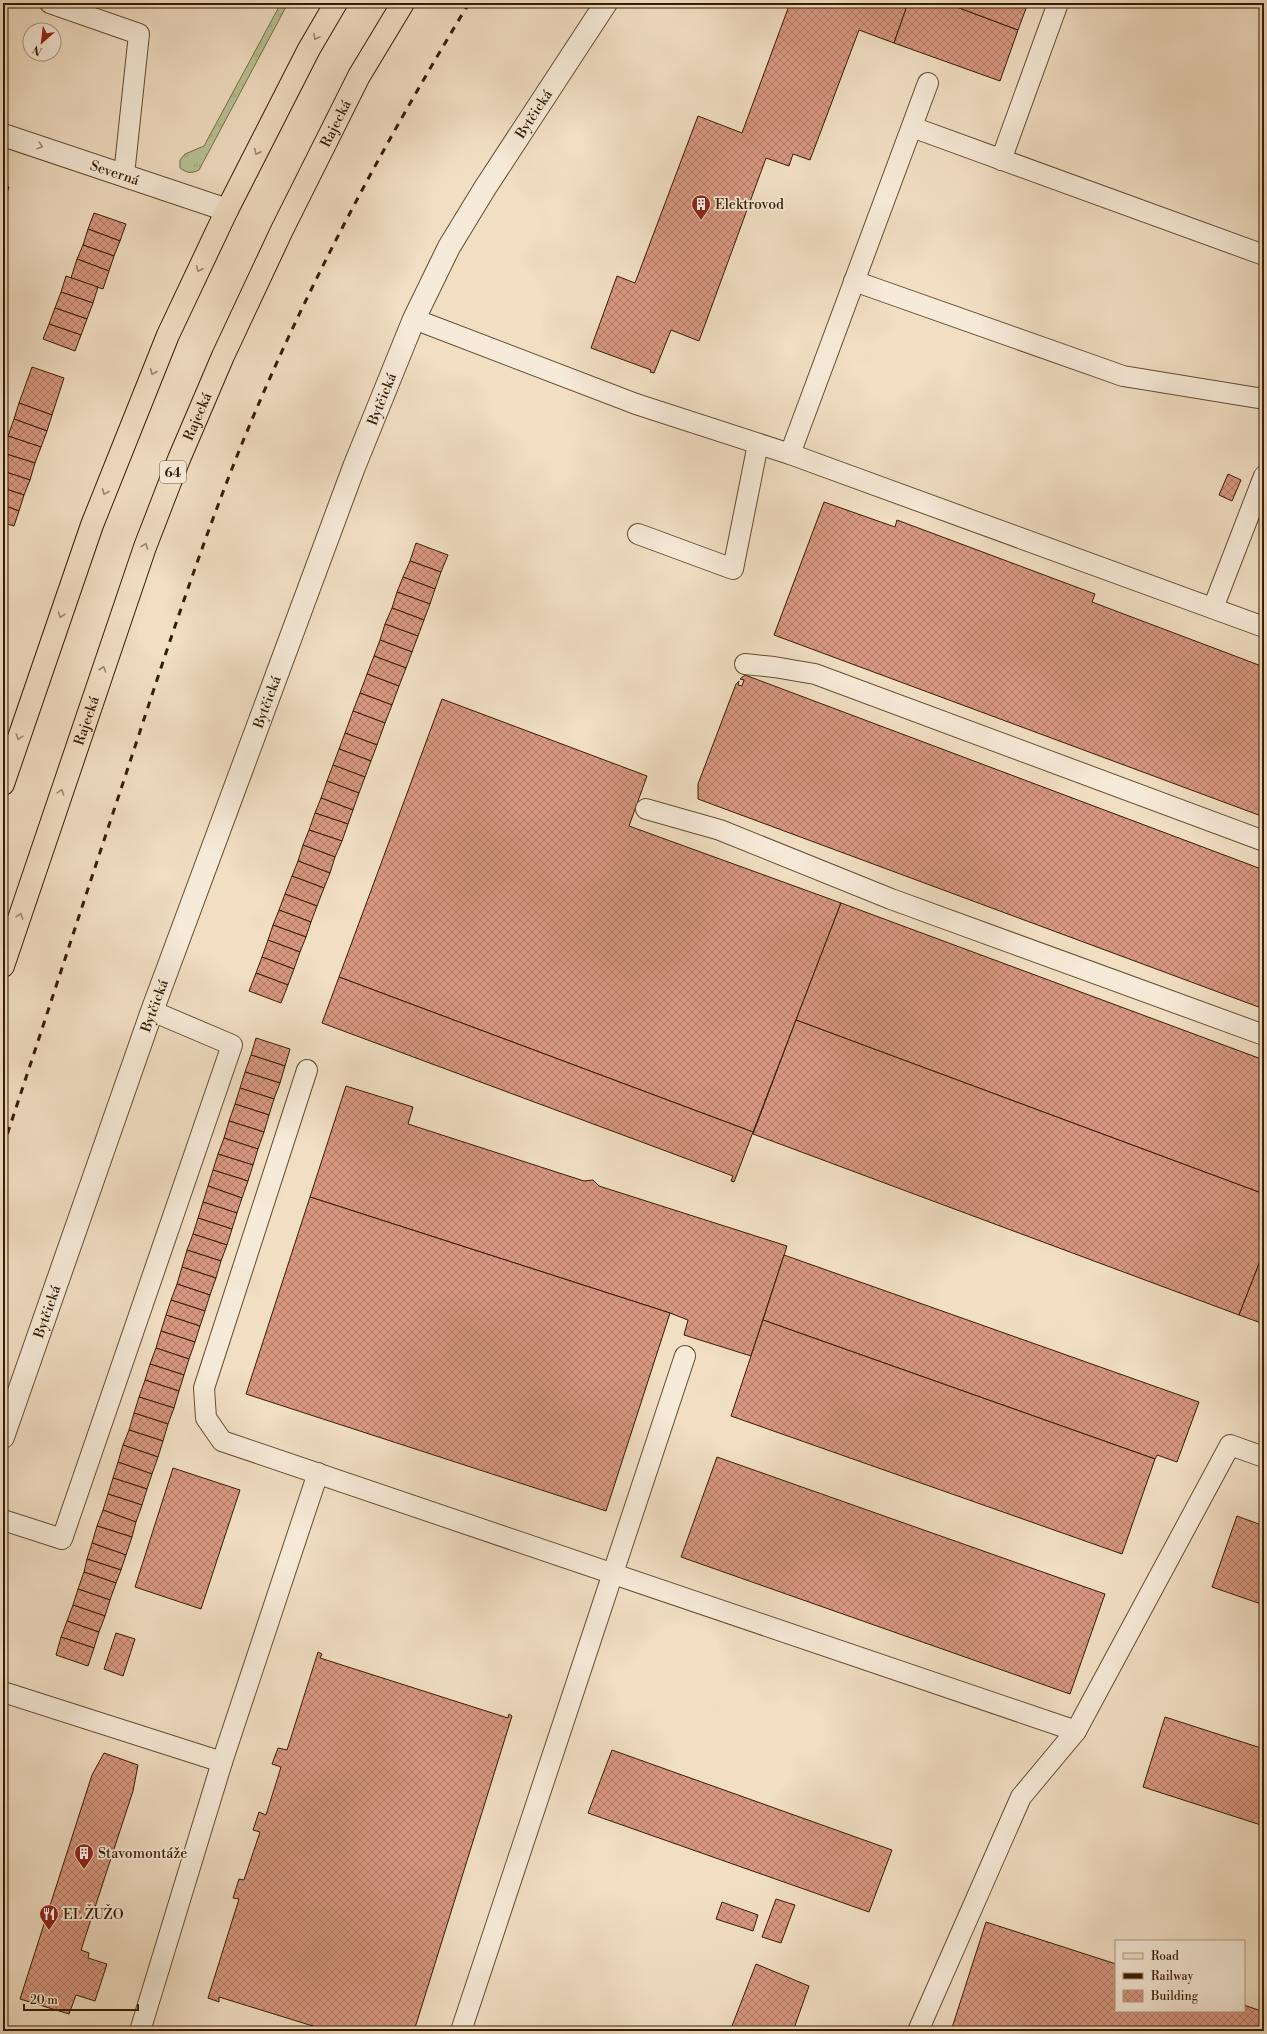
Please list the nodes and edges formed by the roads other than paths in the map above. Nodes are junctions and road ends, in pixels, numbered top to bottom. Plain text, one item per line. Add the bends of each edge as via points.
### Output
1 (50, 3) edge
2 (336, 3) edge
3 (403, 3) edge
4 (606, 3) edge
5 (1058, 3) edge
6 (928, 83) dead end
7 (912, 127) junction
8 (3, 135) edge
9 (1001, 160) junction
10 (124, 175) junction
11 (227, 210) junction
12 (1264, 255) edge
13 (854, 281) junction
14 (414, 320) junction
15 (1264, 399) edge
16 (758, 444) junction
17 (790, 454) junction
18 (1264, 476) edge
19 (638, 534) dead end
20 (1213, 608) junction
21 (1264, 627) edge
22 (745, 664) dead end
23 (3, 784) edge
24 (646, 809) dead end
25 (1264, 841) edge
26 (3, 966) edge
27 (152, 1011) junction
28 (1264, 1035) edge
29 (307, 1070) dead end
30 (684, 1356) dead end
31 (3, 1437) edge
32 (1264, 1457) edge
33 (318, 1473) junction
34 (3, 1520) edge
35 (612, 1573) junction
36 (3, 1692) edge
37 (1076, 1731) junction
38 (222, 1762) junction
39 (140, 2031) edge
40 (461, 2031) edge
41 (918, 2031) edge

1 - 10 lane via 139,34
2 -> 11 main road
26 -> 3 main road, Rajecká / 64 via 142,555 178,459 282,230 359,76
4 - 14 street, Bytčická via 449,247
5 - 9 lane
6 - 7 lane
7 - 9 lane
7 - 13 lane
8 -> 10 street, Severná
9 - 12 lane
10 - 11 street, Severná
11 -> 23 main road via 168,335 92,525
13 - 15 lane via 1123,376
13 - 17 lane
14 - 16 lane via 636,404
14 - 27 street, Bytčická via 354,467
16 - 17 lane
16 - 19 lane via 732,569
17 - 20 lane
18 - 20 lane
20 - 21 lane
22 - 25 lane via 815,674
24 - 28 lane via 720,830 899,902
27 - 31 street, Bytčická
27 - 34 lane via 232,1045 62,1539
29 - 33 lane via 204,1388 206,1418 222,1441
30 - 35 lane
32 - 37 lane via 1230,1445
33 - 35 lane
33 - 38 lane
35 - 37 lane
35 - 40 lane
36 - 38 lane
37 - 41 lane via 1021,1797
38 - 39 lane

